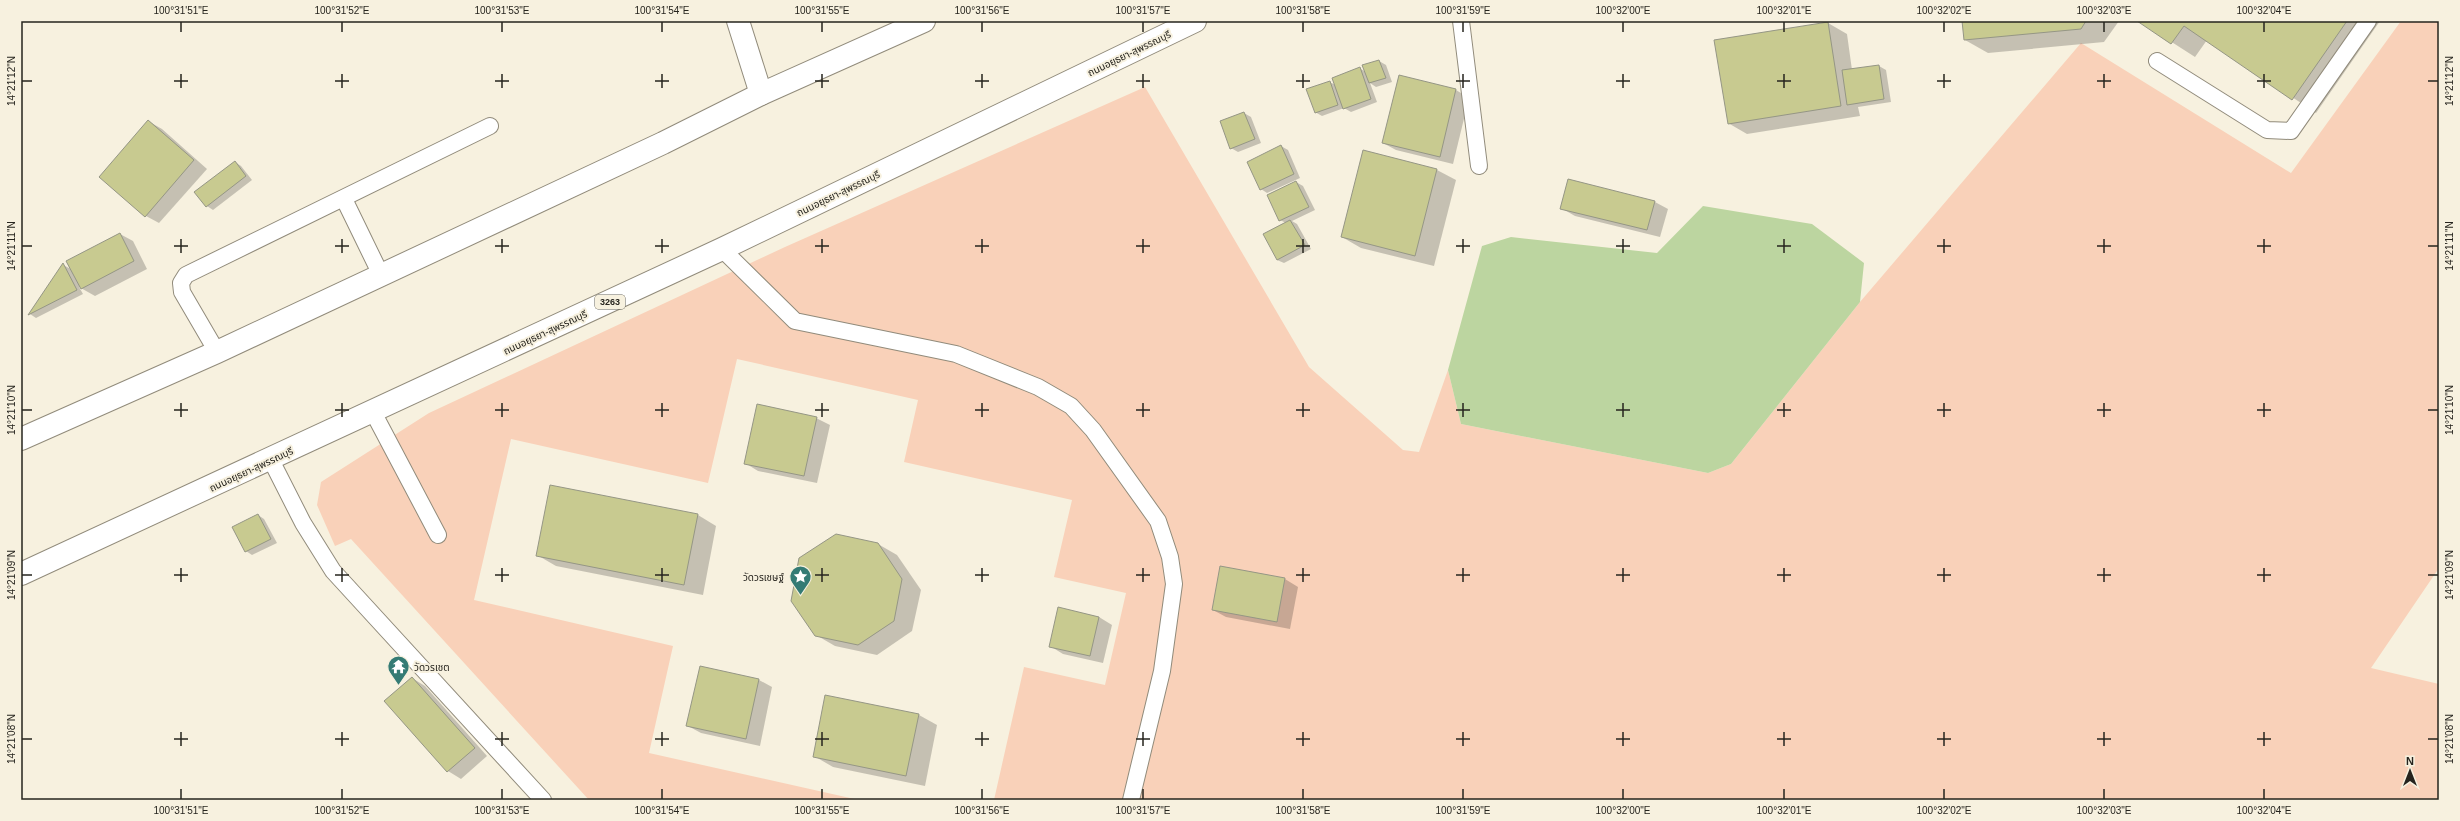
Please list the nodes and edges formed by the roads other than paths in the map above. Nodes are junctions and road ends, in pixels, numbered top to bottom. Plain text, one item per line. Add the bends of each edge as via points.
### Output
1 (738, 21) edge
2 (924, 21) edge
3 (1195, 21) edge
4 (1461, 21) edge
5 (2368, 21) edge
6 (2157, 61) dead end
7 (761, 94) junction
8 (490, 126) dead end
9 (1479, 166) dead end
10 (344, 199) junction
11 (722, 249) junction
12 (381, 275) junction
13 (218, 352) junction
14 (373, 412) junction
15 (21, 440) edge
16 (271, 460) junction
17 (438, 536) dead end
18 (21, 574) edge
19 (542, 800) edge
20 (1131, 800) edge

1 - 7 main road
2 - 7 main road
3 - 11 main road, ถนนอยุธยา-สุพรรณบุรี / 3263
4 - 9 lane
5 - 6 lane via 2291,131 2268,130
7 - 12 main road via 663,143
8 - 10 lane
10 - 12 lane
10 - 13 lane via 186,275 181,283 182,292
11 - 14 main road, ถนนอยุธยา-สุพรรณบุรี / 3263
11 - 20 lane via 795,321 956,354 1038,387 1071,406 1092,430 1158,521 1170,557 1174,584 1162,671
12 - 13 main road
13 - 15 main road
14 - 16 main road, ถนนอยุธยา-สุพรรณบุรี / 3263
14 - 17 lane
16 - 18 main road, ถนนอยุธยา-สุพรรณบุรี / 3263
16 - 19 lane via 303,523 333,571

